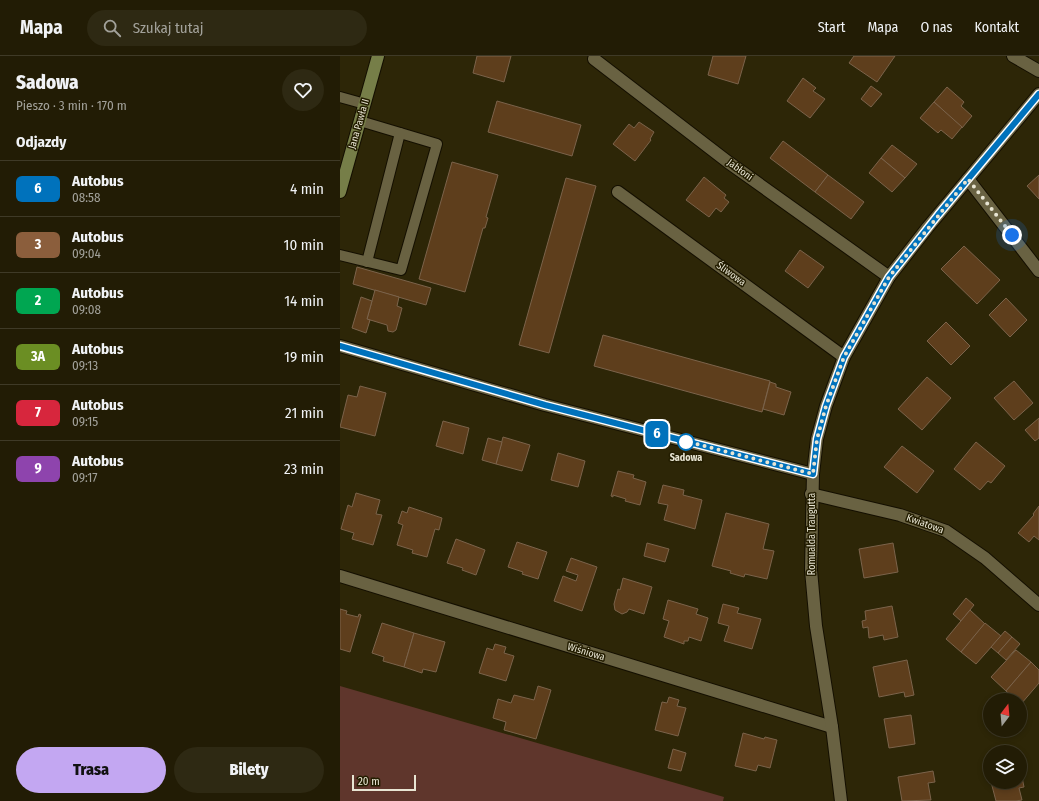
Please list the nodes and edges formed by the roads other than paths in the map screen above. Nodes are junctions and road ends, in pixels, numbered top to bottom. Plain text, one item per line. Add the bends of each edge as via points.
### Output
1 (378, 56) edge
2 (1013, 56) edge
3 (594, 59) dead end
4 (1039, 71) edge
5 (1039, 94) edge
6 (340, 97) edge
7 (365, 104) junction
8 (360, 121) junction
9 (400, 133) junction
10 (968, 179) junction
11 (340, 192) edge
12 (618, 192) dead end
13 (340, 255) edge
14 (367, 262) junction
15 (1039, 271) edge
16 (889, 277) junction
17 (340, 346) edge
18 (844, 357) junction
19 (813, 474) junction
20 (811, 494) junction
21 (340, 576) edge
22 (1039, 605) edge
23 (832, 726) junction
24 (841, 801) edge

1 - 7 street, Jana Pawła II
2 - 4 street
3 - 16 street, Jabłoni via 728,162
5 - 10 street, Romualda Traugutta
6 - 7 lane
7 - 8 street, Jana Pawła II
8 - 9 lane
8 - 11 street, Jana Pawła II
9 - 14 lane
9 - 14 lane via 437,144 401,270
10 - 15 street
10 - 16 street, Romualda Traugutta
12 - 18 street, Śliwowa
13 - 14 lane
16 - 18 street, Romualda Traugutta
17 - 19 street via 545,405
18 - 19 street, Romualda Traugutta via 817,439
19 - 20 street, Romualda Traugutta
20 - 22 street, Kwiatowa via 900,515 946,531 985,558
20 - 23 street, Romualda Traugutta via 811,570 816,626
21 - 23 street, Wiśniowa
23 - 24 street, Romualda Traugutta

